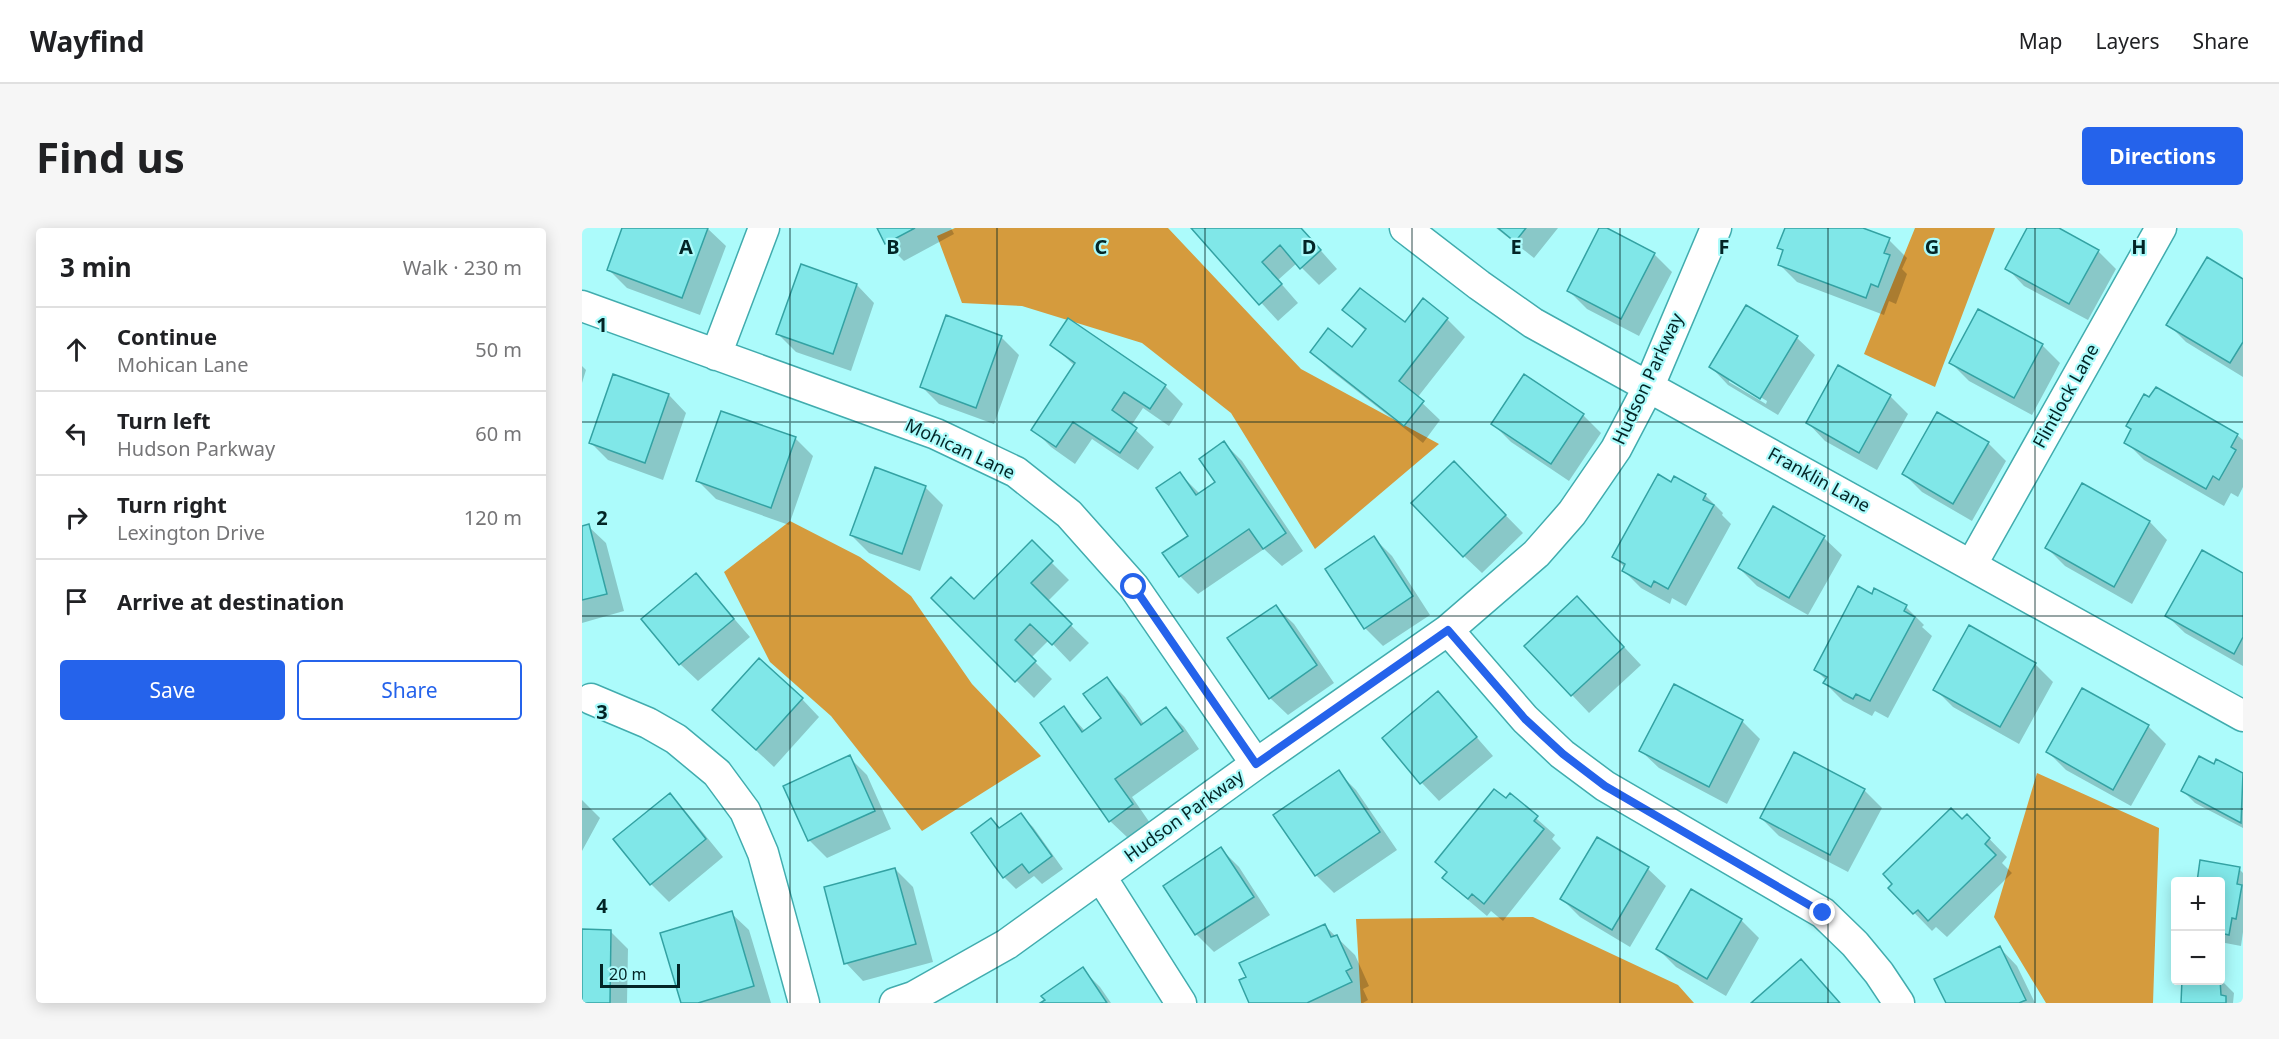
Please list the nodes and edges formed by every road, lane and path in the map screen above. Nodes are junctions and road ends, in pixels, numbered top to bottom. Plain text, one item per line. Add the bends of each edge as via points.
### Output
1 (764, 228) edge
2 (1405, 228) edge
3 (1716, 228) edge
4 (2161, 228) edge
5 (582, 306) edge
6 (716, 355) junction
7 (1649, 386) junction
8 (1972, 564) junction
9 (1448, 630) junction
10 (591, 699) dead end
11 (2243, 716) edge
12 (1256, 764) junction
13 (1101, 877) junction
14 (804, 1003) edge
15 (895, 1003) edge
16 (1181, 1003) edge
17 (1899, 1003) edge

1 - 6 street
2 - 7 street, Franklin Lane via 1533,323
3 - 7 street, Hudson Parkway
4 - 8 street, Flintlock Lane
5 - 6 street, Mohican Lane
6 - 12 street, Mohican Lane via 936,434 1016,472 1069,514 1134,587
7 - 8 street, Franklin Lane
7 - 9 street, Hudson Parkway via 1616,449 1572,513 1536,554
8 - 11 street, Franklin Lane
9 - 12 street, Hudson Parkway
9 - 17 street via 1525,719 1563,754 1605,786 1823,913 1867,958
10 - 14 street via 676,739 717,773 745,811 763,853
12 - 13 street, Hudson Parkway
13 - 15 street, Hudson Parkway via 1006,944 913,997
13 - 16 street

